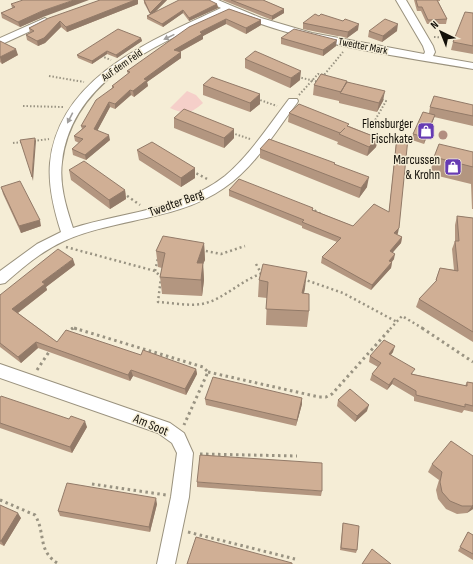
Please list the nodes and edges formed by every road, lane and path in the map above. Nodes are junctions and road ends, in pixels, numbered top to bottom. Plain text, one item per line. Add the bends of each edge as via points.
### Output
1 (210, 0) edge
2 (401, 0) edge
3 (229, 8) junction
4 (54, 18) edge
5 (424, 38) junction
6 (459, 39) edge
7 (0, 42) edge
8 (349, 44) junction
9 (101, 56) edge
10 (427, 58) junction
11 (121, 64) junction
12 (473, 66) edge
13 (49, 76) dead end
14 (296, 76) edge
15 (311, 81) junction
16 (319, 82) edge
17 (96, 84) junction
18 (251, 97) edge
19 (376, 98) edge
20 (290, 105) junction
21 (23, 106) dead end
22 (76, 108) junction
23 (370, 129) dead end
24 (231, 133) edge
25 (61, 138) junction
26 (13, 143) dead end
27 (260, 143) junction
28 (188, 168) edge
29 (218, 186) junction
30 (119, 190) edge
31 (308, 208) edge
32 (151, 212) junction
33 (322, 214) edge
34 (63, 236) junction
35 (245, 246) dead end
36 (199, 250) edge
37 (158, 257) edge
38 (256, 264) dead end
39 (155, 271) junction
40 (261, 273) junction
41 (269, 274) edge
42 (0, 279) edge
43 (299, 279) edge
44 (397, 322) junction
45 (63, 337) edge
46 (53, 346) edge
47 (473, 362) edge
48 (0, 371) edge
49 (208, 372) junction
50 (29, 381) junction
51 (178, 438) junction
52 (185, 453) junction
53 (297, 456) dead end
54 (92, 484) dead end
55 (180, 497) junction
56 (0, 500) edge
57 (174, 529) junction
58 (295, 559) dead end
59 (59, 564) edge
60 (166, 564) edge

1 - 3 street, Twedter Mark
2 - 5 street
3 - 8 street, Twedter Mark via 259,20
3 -> 11 street, Auf dem Feld via 149,47
4 - 7 street
5 - 6 path
5 - 10 street via 430,52
8 - 10 street, Twedter Mark
8 - 15 path via 324,75 318,74
9 - 11 path
10 - 12 street, Twedter Mark
11 - 17 street, Auf dem Feld
13 - 17 path
14 - 15 path
15 - 16 path
15 - 20 path
17 - 22 street, Auf dem Feld
18 - 20 path
19 - 23 path via 386,101
20 - 27 street, Twedter Berg
21 - 22 path
22 -> 25 street, Auf dem Feld
24 - 27 path
25 - 26 path
25 - 34 street, Auf dem Feld via 56,161 56,179
27 - 29 street, Twedter Berg via 230,178
28 - 29 path
29 - 32 street, Twedter Berg via 197,198
30 - 32 path
31 - 33 path
32 - 34 street, Twedter Berg
34 - 39 path via 66,247
34 - 42 street, Twedter Berg via 40,248
35 - 36 path via 221,254
37 - 39 path
38 - 40 path
39 - 40 path via 162,277 158,302 201,304
40 - 41 path
43 - 44 path via 312,281 343,293
44 - 47 path via 402,316
44 - 49 path via 332,394 326,397
45 - 49 path via 73,328 203,367
46 - 50 path
48 - 50 street, Am Soot
49 - 51 path
50 - 51 street, Am Soot via 164,428
51 - 52 street, Am Soot
52 - 53 path
52 - 55 street
54 - 55 path
55 - 57 street
56 - 59 path via 39,520 45,553
57 - 58 path
57 - 60 street

